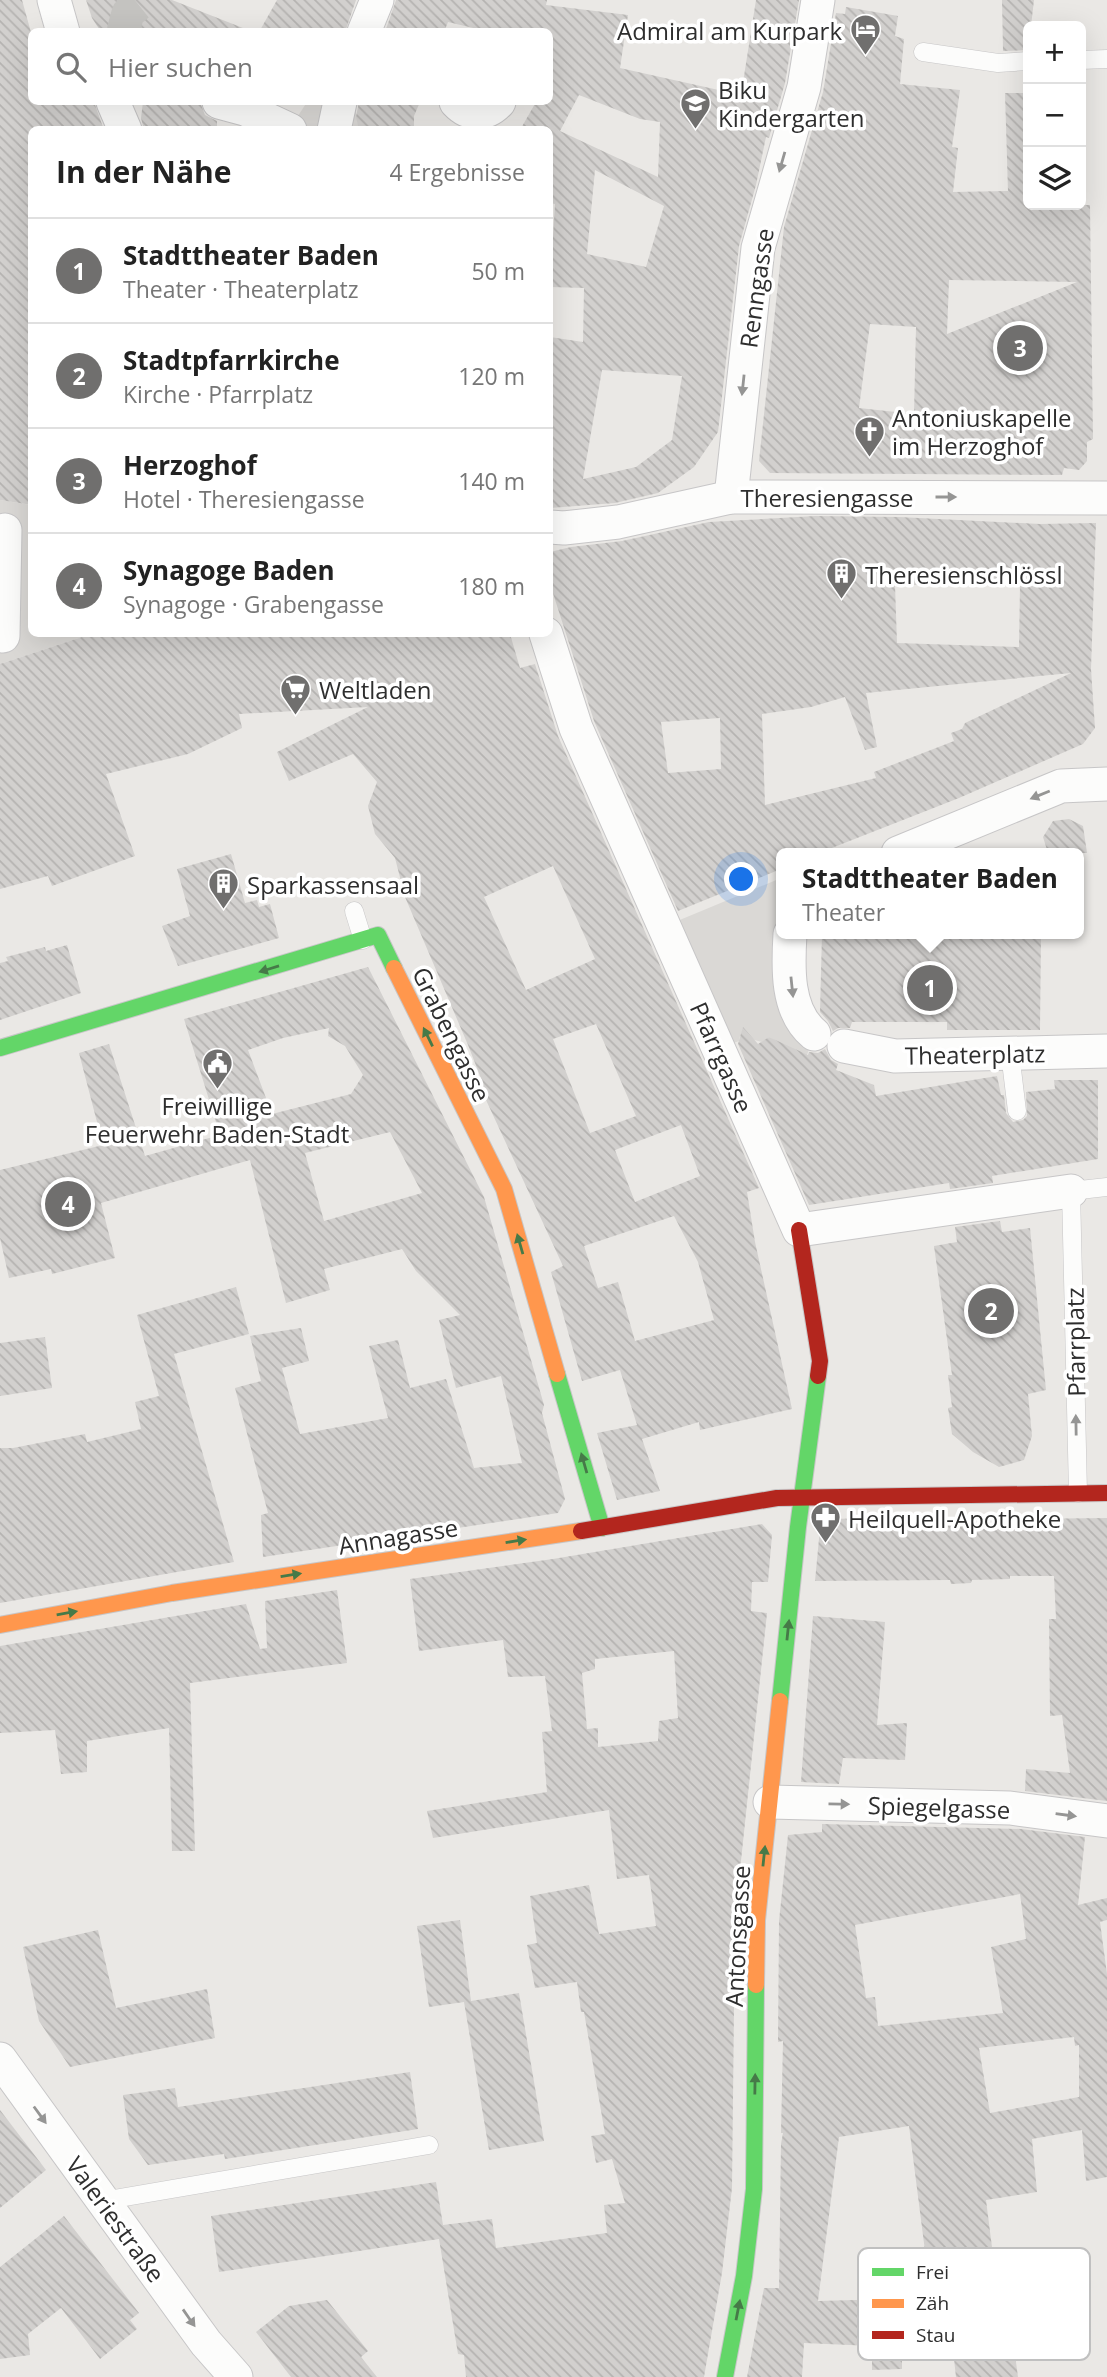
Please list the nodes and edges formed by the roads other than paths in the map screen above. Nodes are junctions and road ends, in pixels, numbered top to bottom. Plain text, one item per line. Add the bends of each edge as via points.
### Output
1 (54, 0) edge
2 (377, 0) edge
3 (818, 0) edge
4 (62, 28) edge
5 (366, 28) edge
6 (923, 52) dead end
7 (1107, 59) edge
8 (1086, 60) edge
9 (1023, 61) edge
10 (114, 105) edge
11 (230, 105) edge
12 (339, 105) edge
13 (123, 126) edge
14 (281, 126) edge
15 (335, 126) edge
16 (731, 497) junction
17 (1107, 498) edge
18 (553, 527) edge
19 (12, 531) edge
20 (11, 633) edge
21 (547, 637) edge
22 (1107, 784) edge
23 (910, 848) edge
24 (354, 911) dead end
25 (790, 939) edge
26 (363, 940) junction
27 (0, 1048) edge
28 (1107, 1051) edge
29 (1010, 1053) junction
30 (1017, 1111) dead end
31 (1107, 1187) edge
32 (1071, 1191) junction
33 (799, 1230) junction
34 (1078, 1493) junction
35 (1107, 1493) edge
36 (803, 1497) junction
37 (602, 1528) junction
38 (0, 1625) edge
39 (770, 1802) junction
40 (1107, 1821) edge
41 (0, 2059) edge
42 (429, 2145) dead end
43 (102, 2202) junction
44 (236, 2377) edge
45 (725, 2377) edge

1 - 4 street
2 - 5 street
3 -> 16 street, Renngasse via 804,87 758,248
6 - 9 lane via 998,63
7 - 8 lane
10 - 13 street
11 - 14 street
12 - 15 street
16 -> 17 street, Theresiengasse
16 - 18 street, Theresiengasse via 618,522
19 - 20 street
21 - 33 street, Pfarrgasse via 576,727
22 -> 23 street via 1061,786
24 - 26 lane
25 -> 29 street, Theaterplatz via 792,995 802,1021 829,1040 895,1056
26 -> 27 street
37 -> 26 street, Grabengasse via 504,1189 378,935
28 - 29 street, Theaterplatz
29 - 30 lane
31 - 32 lane
32 - 33 street
34 -> 32 lane, Pfarrplatz
33 - 36 street, Pfarrgasse via 820,1361
34 - 35 street
34 - 36 street
36 - 37 street, Annagasse
39 -> 36 street, Antonsgasse
38 -> 37 street, Annagasse via 172,1593
39 -> 40 street, Spiegelgasse via 1010,1808
45 -> 39 street, Antonsgasse via 754,2189 757,1920
41 -> 43 street, Valeriestraße
42 - 43 lane
43 -> 44 street, Valeriestraße

